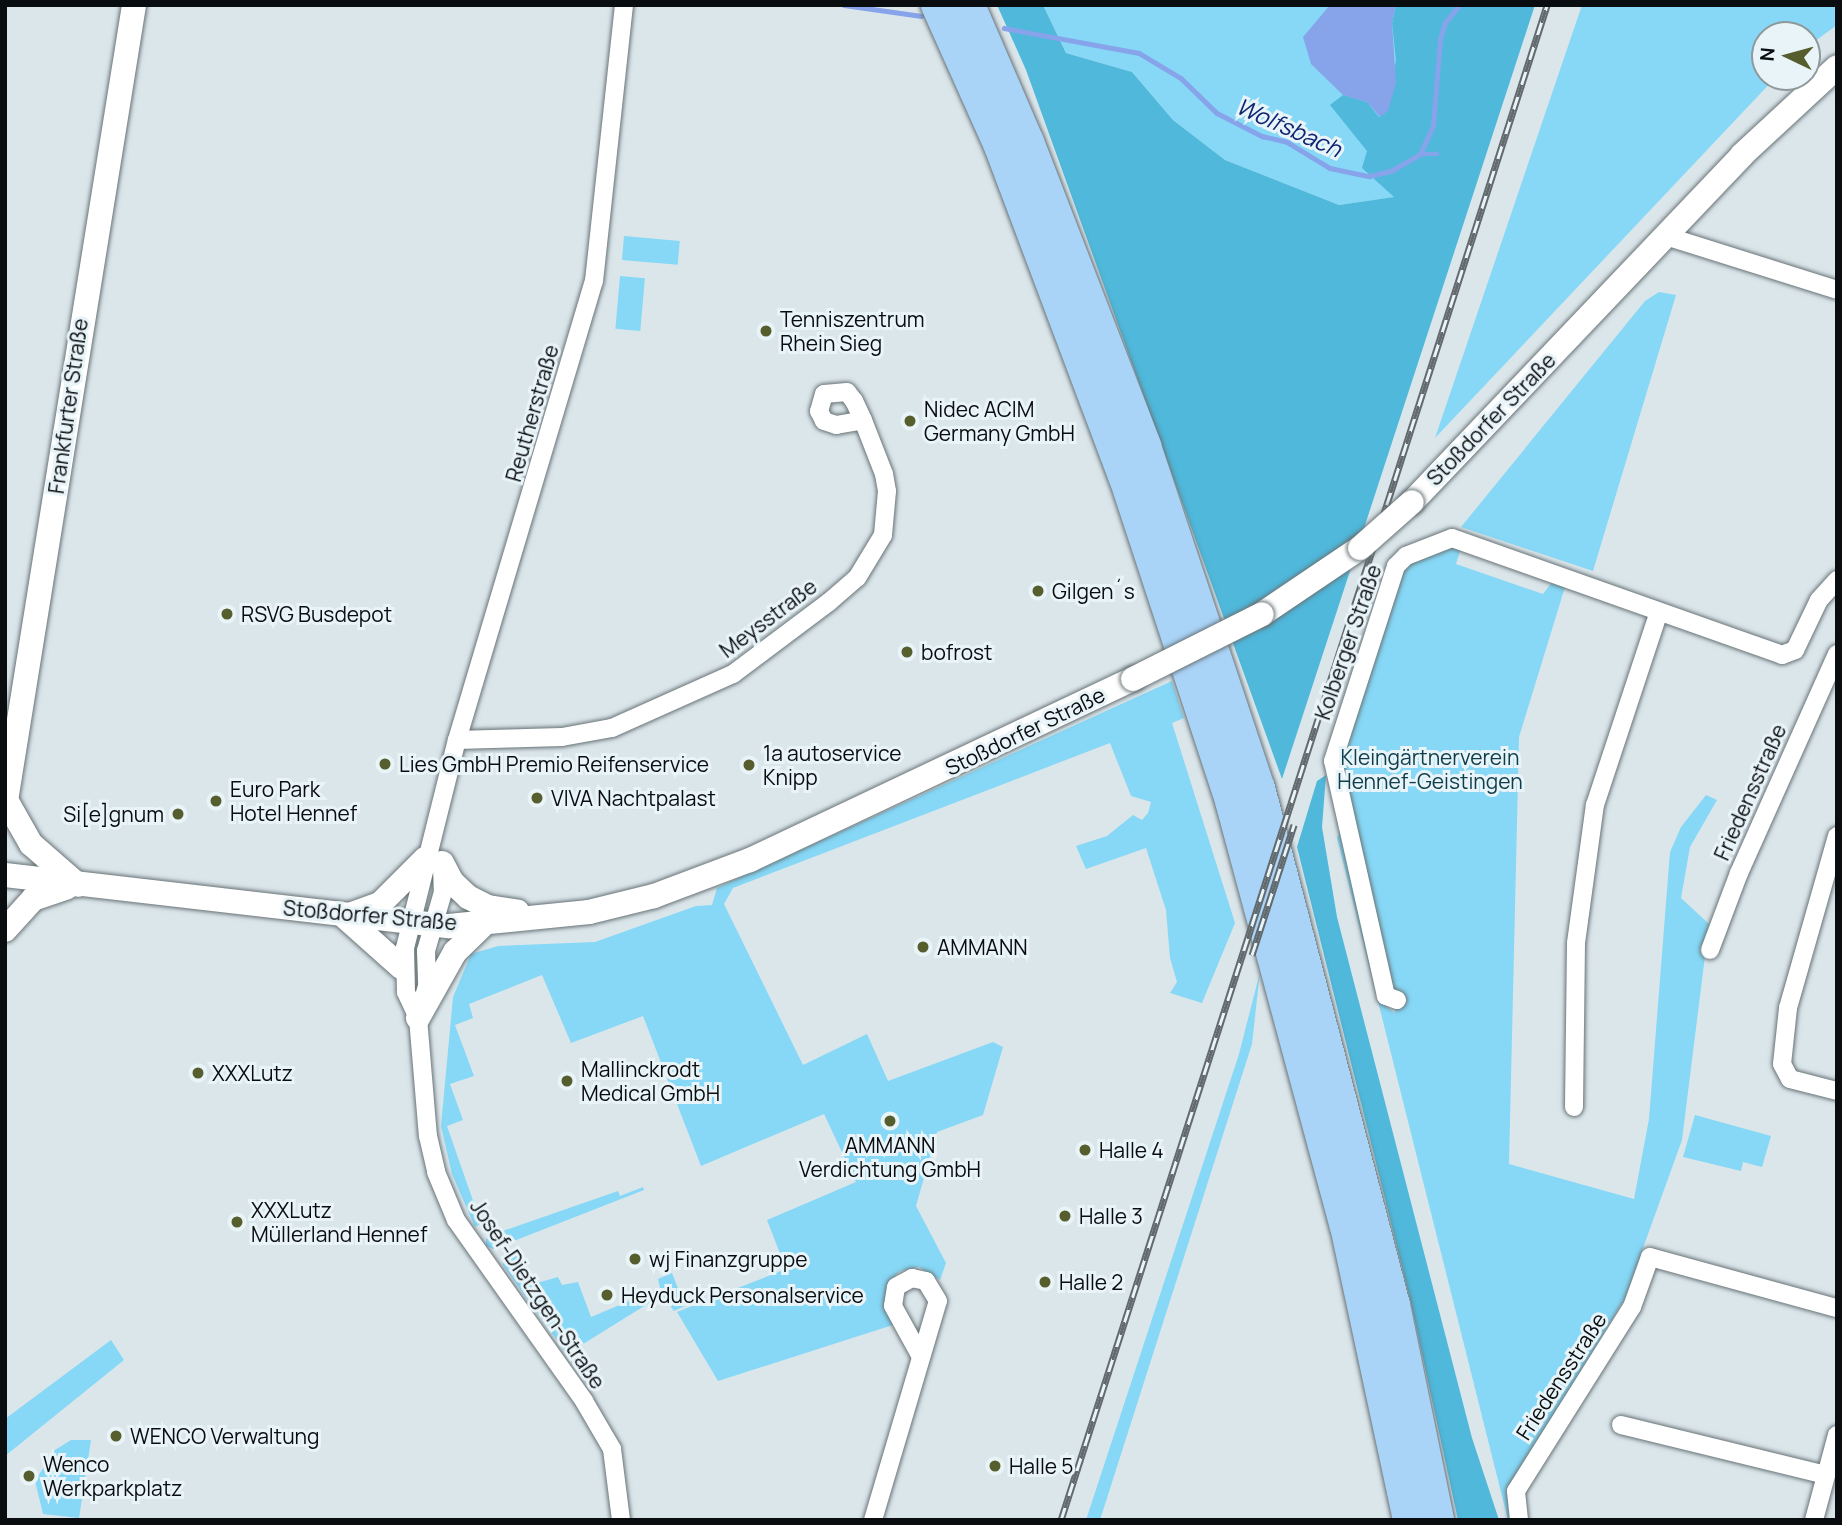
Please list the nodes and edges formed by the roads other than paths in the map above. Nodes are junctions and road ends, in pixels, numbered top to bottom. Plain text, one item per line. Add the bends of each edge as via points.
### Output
1 (134, 5) edge
2 (624, 5) edge
3 (937, 5) edge
4 (969, 5) edge
5 (1837, 67) edge
6 (1667, 236) junction
7 (1837, 290) edge
8 (863, 420) dead end
9 (1837, 580) edge
10 (1658, 615) junction
11 (1837, 654) edge
12 (457, 740) junction
13 (7, 795) edge
14 (1837, 836) edge
15 (433, 861) junction
16 (5, 875) edge
17 (78, 885) junction
18 (345, 917) junction
19 (550, 918) junction
20 (422, 923) junction
21 (485, 923) junction
22 (5, 930) edge
23 (1710, 950) dead end
24 (402, 968) junction
25 (1397, 1000) dead end
26 (418, 1018) junction
27 (1837, 1091) edge
28 (1574, 1107) dead end
29 (1837, 1308) edge
30 (920, 1355) dead end
31 (1621, 1425) dead end
32 (1837, 1435) edge
33 (1826, 1475) junction
34 (621, 1520) edge
35 (873, 1520) edge
36 (1409, 1520) edge
37 (1438, 1520) edge
38 (1520, 1520) edge
39 (1814, 1520) edge

1 - 13 main road, Frankfurter Straße
2 - 12 street, Reutherstraße via 594,281
3 - 36 highway via 1000,146 1125,478 1231,801 1346,1226
4 - 37 highway via 1028,142 1145,446 1259,788 1394,1306
5 - 6 main road, Stoßdorfer Straße via 1742,155
6 - 7 street
6 - 19 main road, Stoßdorfer Straße, bridge via 1412,502 1360,548 1262,614 750,860 654,896
8 - 12 street, Meysstraße via 884,474 883,535 857,578 829,602 733,674 612,728 562,737
9 - 10 street, Kolberger Straße via 1819,600 1795,650 1782,655
10 - 25 street, Kolberger Straße via 1452,538 1406,555 1396,566 1333,761 1386,996
10 - 28 street via 1594,805 1576,943
11 - 23 street, Friedensstraße via 1739,873
12 - 15 street, Reutherstraße
13 - 17 main road via 31,844
14 - 27 street via 1788,1008 1782,1063 1790,1079
15 - 18 main road via 380,904
15 - 19 main road via 452,882 488,907
15 - 20 street, Reutherstraße
16 - 17 main road, Stoßdorfer Straße
17 - 18 main road, Stoßdorfer Straße via 210,897
17 - 22 main road via 33,899
18 - 20 main road, Stoßdorfer Straße
18 - 24 main road
19 - 21 main road, Stoßdorfer Straße
20 - 21 main road, Stoßdorfer Straße
20 - 24 street, Reutherstraße
20 - 26 street, Josef-Dietzgen-Straße via 427,986
21 - 26 main road via 455,952
24 - 26 street via 405,992
26 - 34 street, Josef-Dietzgen-Straße via 428,1136 436,1172 456,1220 584,1401 612,1449
29 - 38 street, Friedensstraße via 1650,1257 1632,1307 1516,1491
30 - 35 street
31 - 33 street
32 - 33 street
33 - 39 street

